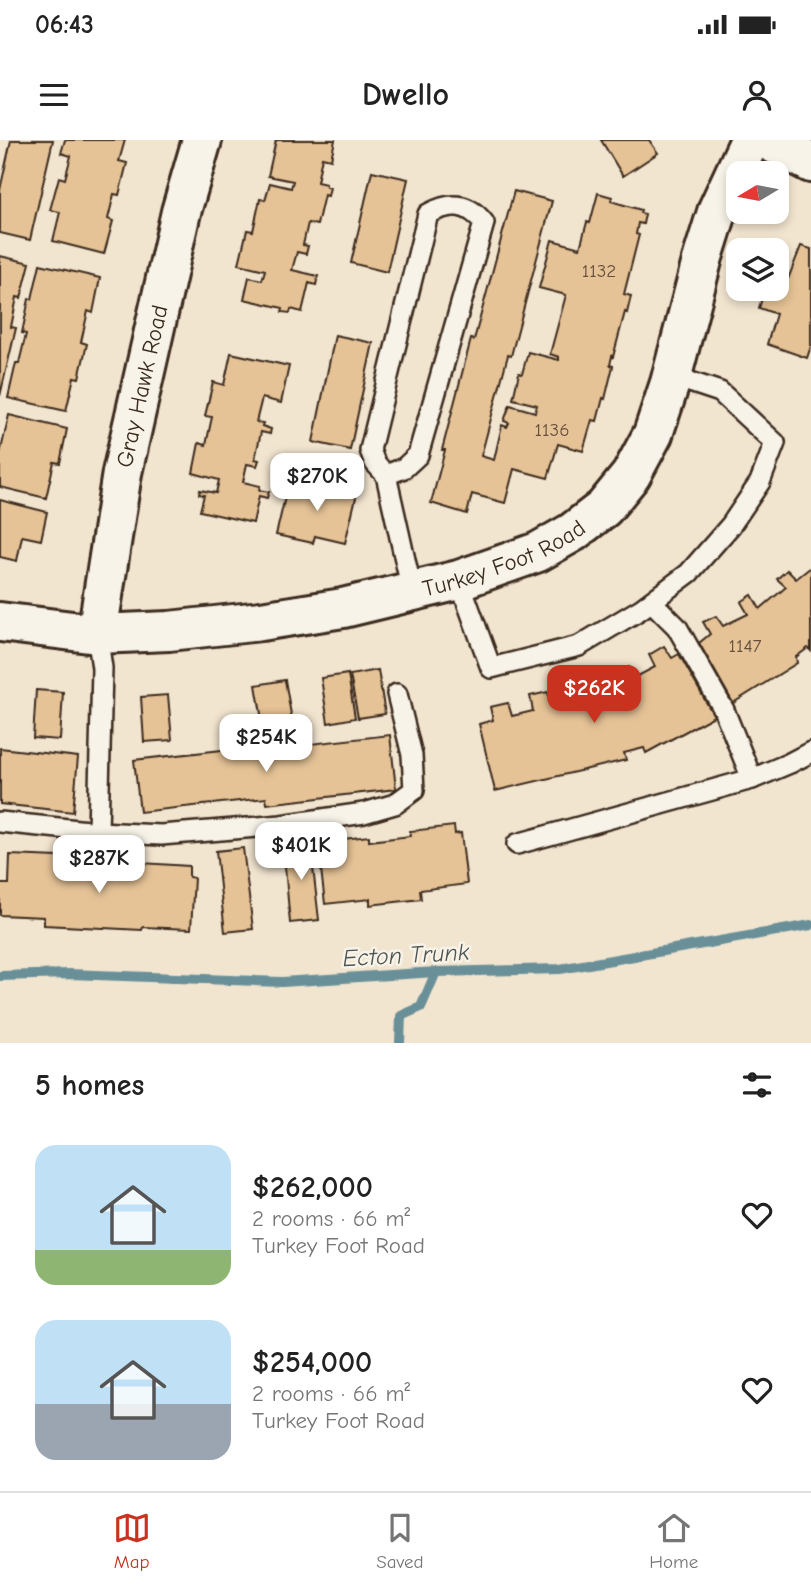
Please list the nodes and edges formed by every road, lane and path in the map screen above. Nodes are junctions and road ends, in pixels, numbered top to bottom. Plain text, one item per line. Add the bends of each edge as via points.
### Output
1 (202, 140) edge
2 (750, 140) edge
3 (767, 140) edge
4 (811, 163) edge
5 (672, 376) junction
6 (386, 475) junction
7 (459, 580) junction
8 (412, 591) junction
9 (652, 601) junction
10 (0, 622) edge
11 (97, 634) junction
12 (397, 694) dead end
13 (811, 751) edge
14 (752, 779) junction
15 (0, 822) edge
16 (98, 832) junction
17 (517, 844) dead end

1 - 11 street, Gray Hawk Road via 181,212 122,473
2 - 5 street, Turkey Foot Road via 718,209
3 - 4 street
5 - 7 street, Turkey Foot Road via 653,434 631,475 604,508 538,552
5 - 9 lane via 720,392 775,443 760,482 732,525 689,573
6 - 6 lane via 370,450 428,214 442,207 462,206 484,223 418,455 404,468
6 - 8 lane
7 - 8 street, Turkey Foot Road
7 - 9 lane via 491,668 579,646
8 - 11 street, Turkey Foot Road via 261,621
9 - 14 lane via 677,627 724,710
10 - 11 street, Turkey Foot Road
11 - 16 lane via 103,668
12 - 16 lane via 412,755 414,790 395,804 281,825 161,835
13 - 14 lane
14 - 17 lane
15 - 16 lane

